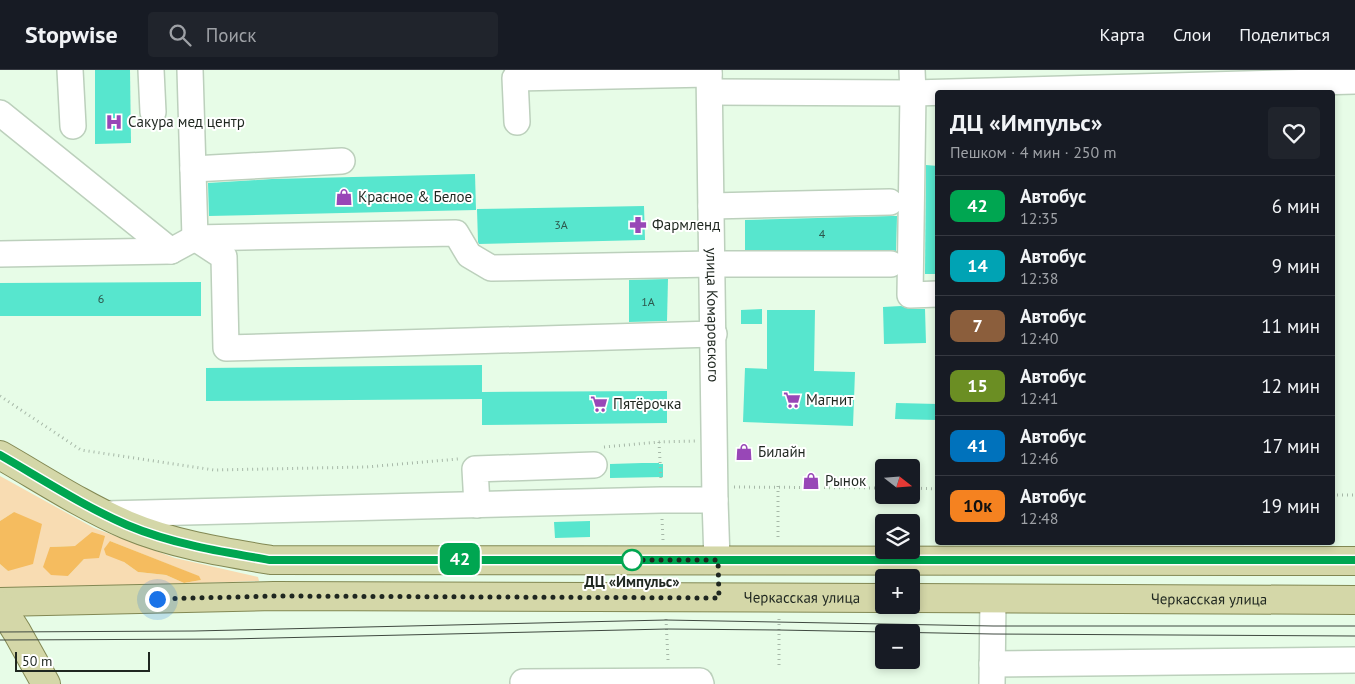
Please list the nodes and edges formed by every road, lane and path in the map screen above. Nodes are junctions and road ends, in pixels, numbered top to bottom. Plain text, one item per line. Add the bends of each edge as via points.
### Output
1 (70, 70) edge
2 (151, 70) edge
3 (190, 70) edge
4 (1304, 76) edge
5 (709, 79) edge
6 (1027, 80) edge
7 (1343, 81) edge
8 (913, 82) edge
9 (1191, 89) edge
10 (963, 90) edge
11 (984, 90) edge
12 (153, 112) dead end
13 (0, 113) edge
14 (517, 122) dead end
15 (73, 126) dead end
16 (342, 161) dead end
17 (193, 169) junction
18 (890, 202) dead end
19 (712, 206) junction
20 (195, 238) junction
21 (170, 251) junction
22 (0, 254) edge
23 (713, 264) junction
24 (891, 264) dead end
25 (935, 294) edge
26 (714, 334) junction
27 (0, 396) edge
28 (699, 441) dead end
29 (659, 442) junction
30 (0, 455) edge
31 (597, 456) joint
32 (464, 459) dead end
33 (875, 488) edge
34 (920, 488) edge
35 (935, 489) edge
36 (1335, 495) edge
37 (1355, 495) edge
38 (661, 500) junction
39 (716, 500) junction
40 (477, 505) junction
41 (105, 514) junction
42 (718, 560) junction
43 (1355, 560) edge
44 (719, 598) junction
45 (875, 598) edge
46 (920, 598) edge
47 (993, 599) junction
48 (1355, 600) edge
49 (0, 604) edge
50 (1355, 660) edge
51 (1239, 673) edge
52 (992, 674) edge
53 (523, 682) dead end
54 (46, 684) edge
55 (701, 684) edge

1 - 15 street
2 - 12 street
3 - 17 street
4 - 7 street
4 - 9 street
5 - 8 street
5 - 14 street via 515,78
5 - 19 street, улица Комаровского
6 - 9 street
6 - 11 street
8 - 10 street
8 - 25 street via 910,295
13 - 21 street
16 - 17 street
17 - 20 street
18 - 19 street
19 - 23 street, улица Комаровского
20 - 21 street
20 - 23 street via 456,233 469,255 491,268
20 - 26 street via 224,257 226,348
21 - 22 street
23 - 24 street
23 - 26 street, улица Комаровского
26 - 39 street, улица Комаровского
27 - 32 path via 80,450 214,470 366,467
28 - 29 path
29 - 31 path
29 - 38 path
30 - 41 main road
31 - 40 street via 475,469
33 - 39 path via 725,487
34 - 35 path
36 - 37 path
38 - 39 street
38 - 40 street
39 - 42 street, улица Комаровского
40 - 41 street
41 - 42 main road via 174,541 270,560
42 - 43 main road
42 - 44 main road
44 - 45 main road, Черкасская улица
44 - 49 main road, Черкасская улица via 274,596
46 - 47 main road, Черкасская улица
47 - 48 main road, Черкасская улица
47 - 52 street
49 - 54 main road
50 - 51 street
51 - 52 street
53 - 55 street via 700,681

